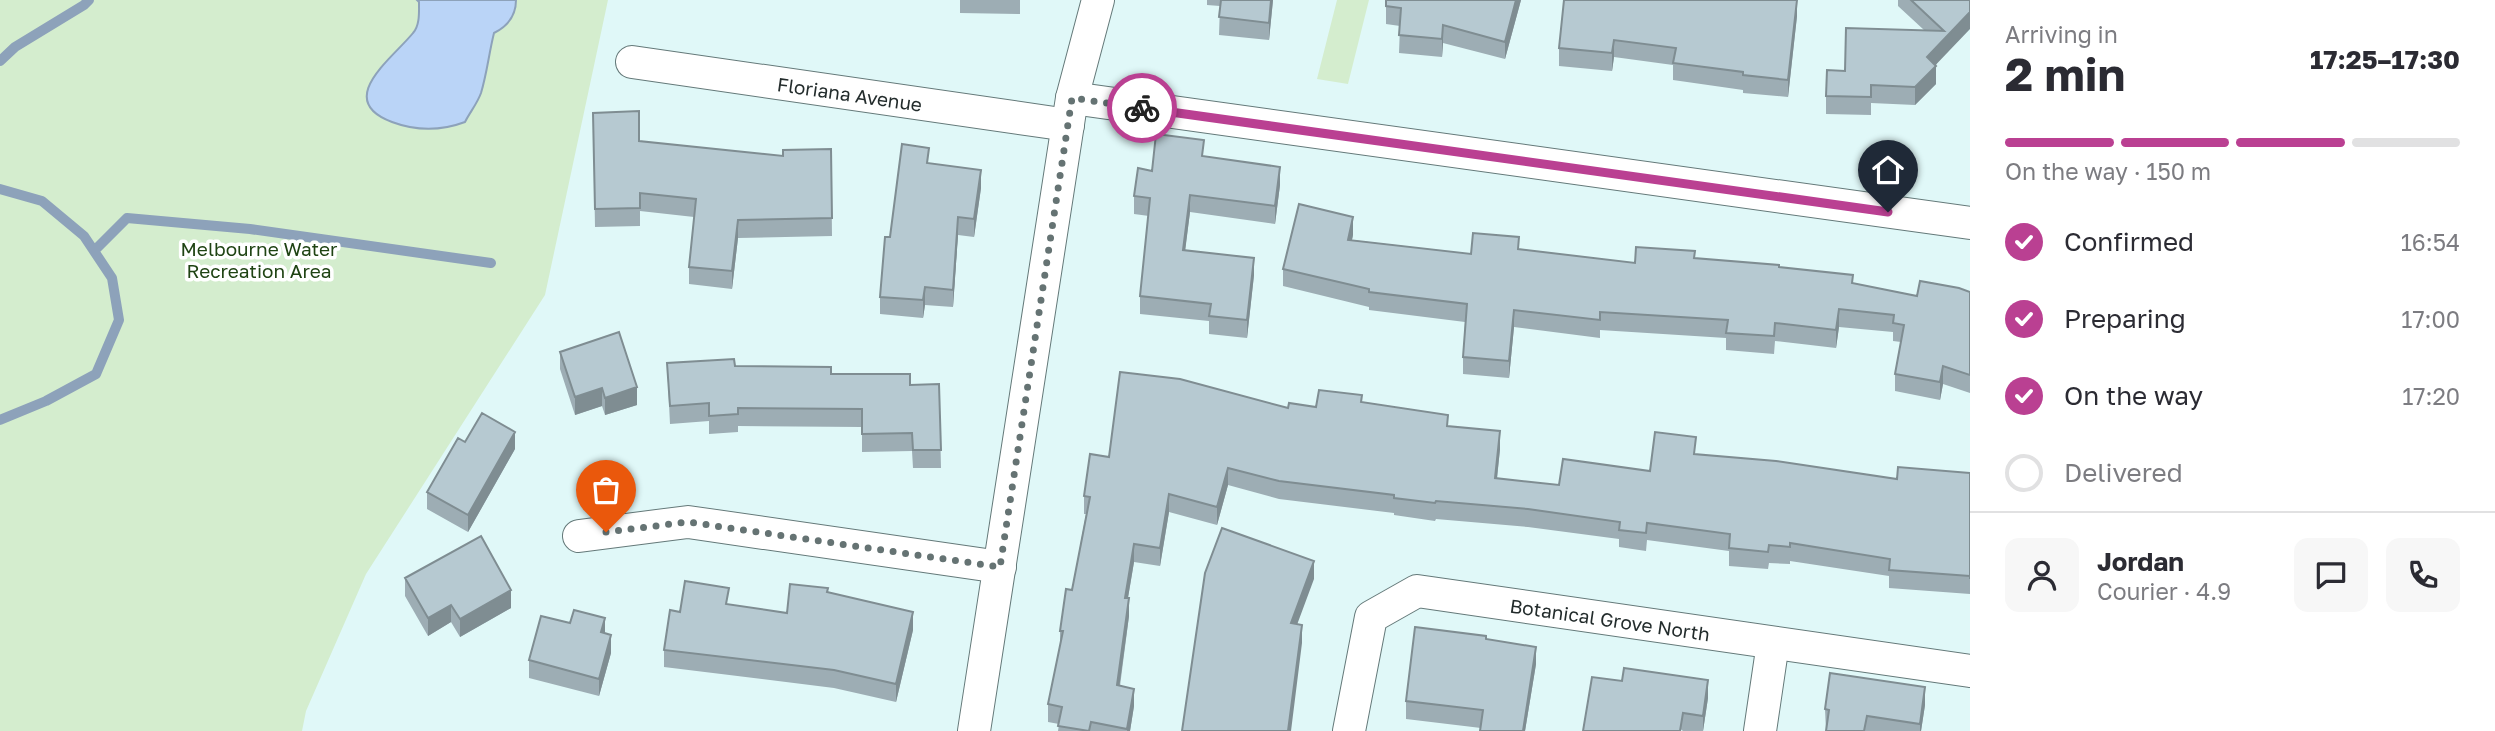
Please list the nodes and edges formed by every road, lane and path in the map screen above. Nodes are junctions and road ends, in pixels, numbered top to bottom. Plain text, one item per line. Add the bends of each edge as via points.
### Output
1 (1098, 0) edge
2 (632, 62) dead end
3 (1070, 112) junction
4 (1970, 223) edge
5 (579, 536) dead end
6 (1000, 567) junction
7 (1773, 643) junction
8 (1970, 671) edge
9 (974, 731) edge
10 (1349, 731) edge
11 (1760, 731) edge

1 - 3 street
2 - 3 street, Floriana Avenue
3 - 4 street, Floriana Avenue
3 - 6 street
5 - 6 street via 688,522
6 - 9 street
7 - 8 street, Botanical Grove North
7 - 10 street, Botanical Grove North via 1417,591 1371,617
7 - 11 street

